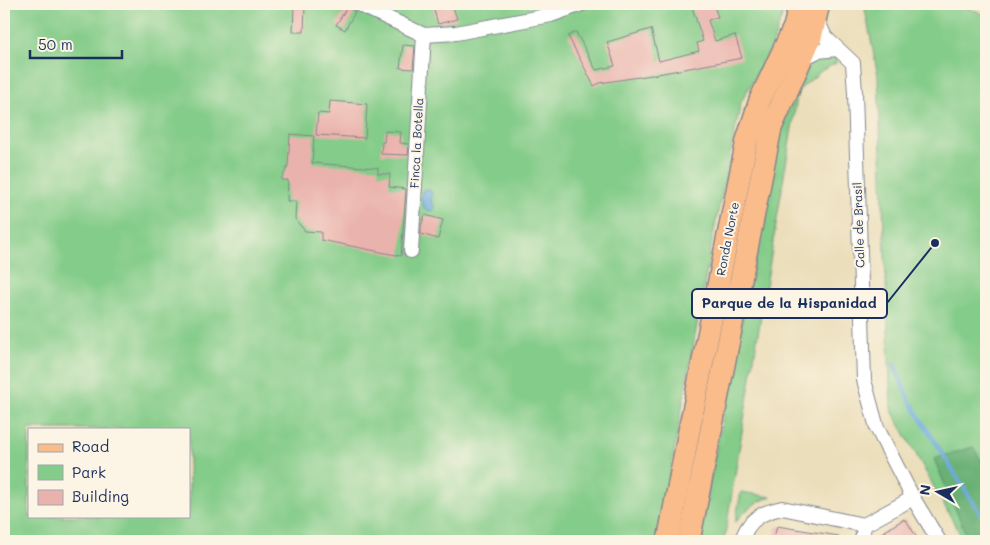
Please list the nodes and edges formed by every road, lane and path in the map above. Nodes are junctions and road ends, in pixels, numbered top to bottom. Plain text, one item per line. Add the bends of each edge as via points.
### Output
1 (358, 4) edge
2 (582, 4) edge
3 (812, 8) edge
4 (424, 35) junction
5 (837, 49) junction
6 (801, 60) junction
7 (411, 251) dead end
8 (913, 498) junction
9 (864, 525) junction
10 (668, 541) edge
11 (688, 541) edge
12 (742, 541) edge
13 (862, 541) edge
14 (939, 541) edge

1 - 4 street
2 - 4 street via 551,15 456,33
3 - 5 street, Calle de Brasil via 824,37
3 - 6 main road, Ronda Norte via 811,37
3 - 10 main road, Ronda Norte via 794,27 760,100 747,140
4 - 7 street, Finca la Botella
5 - 6 street via 818,51
5 - 8 street, Calle de Brasil via 852,63 855,93 864,380 877,428
6 - 11 main road, Ronda Norte via 771,128
8 - 9 street
8 - 14 street, Calle de Brasil
9 - 12 street via 782,508 757,517 748,526
9 - 13 street

